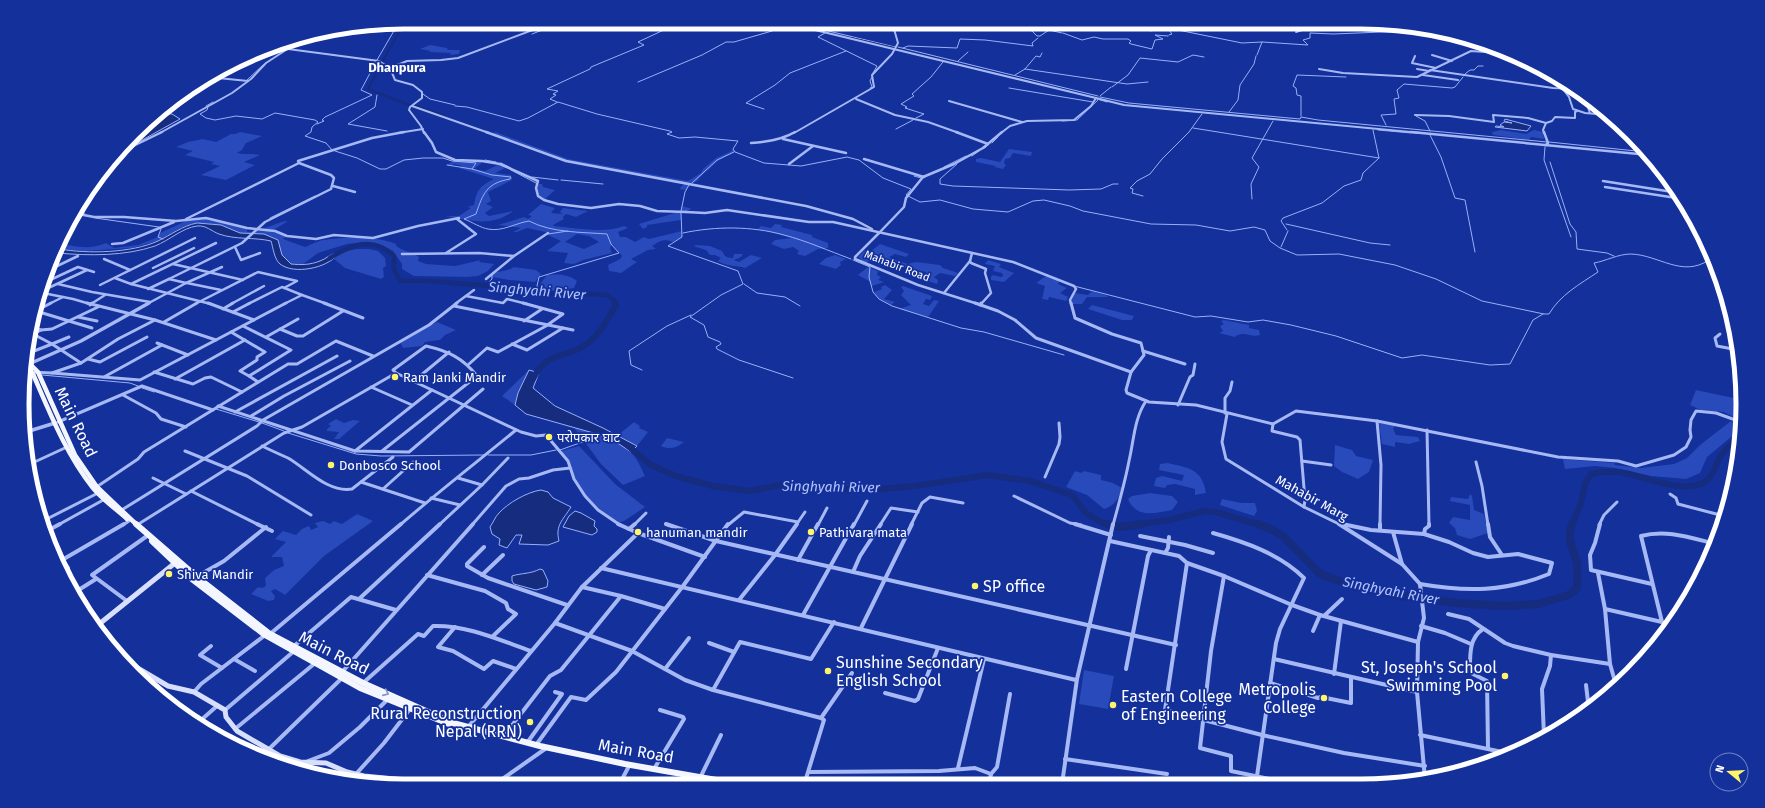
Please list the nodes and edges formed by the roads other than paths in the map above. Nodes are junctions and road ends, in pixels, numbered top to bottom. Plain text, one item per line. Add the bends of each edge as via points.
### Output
1 (535, 29) edge
2 (811, 29) edge
3 (894, 29) edge
4 (1302, 29) edge
5 (1296, 32) dead end
6 (288, 49) joint
7 (895, 49) junction
8 (1489, 52) edge
9 (1432, 55) dead end
10 (1414, 56) dead end
11 (1452, 61) junction
12 (390, 68) junction
13 (1436, 68) junction
14 (1319, 69) dead end
15 (1417, 69) dead end
16 (1429, 71) junction
17 (1423, 75) junction
18 (218, 78) edge
19 (1458, 80) dead end
20 (248, 81) junction
21 (1561, 88) joint
22 (1096, 98) junction
23 (856, 99) junction
24 (948, 101) dead end
25 (1587, 105) edge
26 (412, 106) junction
27 (1578, 111) junction
28 (1590, 113) junction
29 (1598, 114) edge
30 (1415, 115) dead end
31 (1022, 122) junction
32 (1546, 122) junction
33 (422, 129) junction
34 (783, 138) junction
35 (751, 143) dead end
36 (988, 144) junction
37 (1546, 145) junction
38 (813, 146) junction
39 (131, 147) edge
40 (846, 153) dead end
41 (1640, 154) edge
42 (864, 159) dead end
43 (299, 163) junction
44 (789, 164) dead end
45 (924, 177) junction
46 (1603, 181) dead end
47 (333, 186) junction
48 (1605, 187) dead end
49 (1641, 187) junction
50 (355, 192) dead end
51 (1670, 192) edge
52 (1643, 193) junction
53 (1674, 198) edge
54 (686, 212) joint
55 (80, 214) edge
56 (183, 221) junction
57 (176, 222) junction
58 (257, 229) junction
59 (548, 233) dead end
60 (879, 233) junction
61 (195, 238) dead end
62 (216, 243) dead end
63 (112, 244) dead end
64 (235, 247) junction
65 (194, 248) dead end
66 (260, 253) dead end
67 (972, 253) junction
68 (402, 254) dead end
69 (446, 254) junction
70 (78, 256) dead end
71 (514, 256) junction
72 (178, 257) junction
73 (104, 259) dead end
74 (182, 260) junction
75 (970, 261) junction
76 (173, 264) junction
77 (55, 267) edge
78 (222, 267) dead end
79 (153, 268) dead end
80 (190, 269) junction
81 (87, 270) junction
82 (130, 270) junction
83 (94, 272) dead end
84 (209, 273) junction
85 (115, 278) junction
86 (169, 279) junction
87 (50, 280) edge
88 (243, 280) junction
89 (486, 280) dead end
90 (186, 283) junction
91 (58, 284) junction
92 (131, 284) junction
93 (100, 285) dead end
94 (264, 286) dead end
95 (284, 288) junction
96 (47, 289) edge
97 (148, 289) junction
98 (222, 290) junction
99 (474, 290) dead end
100 (46, 292) edge
101 (165, 293) junction
102 (944, 293) junction
103 (106, 295) junction
104 (302, 295) junction
105 (466, 296) junction
106 (63, 297) junction
107 (201, 301) junction
108 (150, 302) junction
109 (90, 305) junction
110 (980, 305) junction
111 (453, 306) junction
112 (98, 307) junction
113 (42, 308) edge
114 (542, 308) junction
115 (223, 309) junction
116 (343, 311) junction
117 (41, 312) edge
118 (233, 312) junction
119 (132, 313) junction
120 (78, 317) junction
121 (363, 318) dead end
122 (298, 319) dead end
123 (155, 320) junction
124 (254, 320) junction
125 (69, 321) junction
126 (97, 321) dead end
127 (524, 321) junction
128 (163, 322) junction
129 (243, 326) junction
130 (546, 326) junction
131 (92, 328) dead end
132 (563, 328) junction
133 (37, 329) edge
134 (280, 329) junction
135 (43, 330) junction
136 (574, 330) dead end
137 (231, 332) junction
138 (36, 333) edge
139 (1720, 334) dead end
140 (35, 335) edge
141 (69, 337) dead end
142 (147, 337) dead end
143 (266, 337) junction
144 (216, 340) junction
145 (245, 340) junction
146 (157, 343) dead end
147 (52, 344) junction
148 (512, 344) junction
149 (162, 345) junction
150 (1732, 349) edge
151 (62, 350) junction
152 (1143, 351) junction
153 (33, 352) edge
154 (449, 352) junction
155 (188, 355) junction
156 (337, 356) dead end
157 (373, 356) junction
158 (88, 359) junction
159 (350, 361) dead end
160 (81, 363) junction
161 (469, 364) junction
162 (1186, 364) dead end
163 (1196, 364) dead end
164 (31, 368) edge
165 (30, 369) edge
166 (31, 370) edge
167 (154, 372) junction
168 (1130, 372) junction
169 (52, 373) junction
170 (396, 373) junction
171 (249, 376) junction
172 (104, 377) junction
173 (175, 379) junction
174 (140, 380) junction
175 (414, 381) junction
176 (258, 382) junction
177 (1232, 382) dead end
178 (142, 386) junction
179 (371, 387) junction
180 (483, 389) dead end
181 (432, 390) junction
182 (242, 392) junction
183 (123, 395) junction
184 (448, 398) junction
185 (1146, 401) junction
186 (412, 405) junction
187 (464, 405) junction
188 (1178, 405) junction
189 (218, 406) junction
190 (213, 410) junction
191 (235, 412) junction
192 (1226, 414) junction
193 (251, 416) junction
194 (263, 420) junction
195 (1735, 420) edge
196 (57, 422) junction
197 (1377, 422) junction
198 (1059, 423) dead end
199 (1273, 424) junction
200 (186, 427) junction
201 (516, 430) junction
202 (1427, 430) junction
203 (30, 431) edge
204 (292, 432) junction
205 (262, 446) junction
206 (67, 447) junction
207 (354, 450) junction
208 (185, 451) dead end
209 (382, 451) junction
210 (393, 457) dead end
211 (508, 458) dead end
212 (205, 459) junction
213 (1302, 461) junction
214 (34, 462) edge
215 (413, 462) dead end
216 (1476, 462) dead end
217 (1331, 465) dead end
218 (226, 468) junction
219 (570, 468) junction
220 (1045, 477) dead end
221 (153, 478) dead end
222 (458, 478) junction
223 (361, 482) junction
224 (166, 484) junction
225 (482, 485) junction
226 (96, 489) junction
227 (382, 489) junction
228 (191, 491) junction
229 (186, 494) junction
230 (1670, 494) dead end
231 (1014, 496) dead end
232 (431, 498) junction
233 (105, 499) junction
234 (867, 501) dead end
235 (1617, 502) dead end
236 (425, 503) junction
237 (963, 503) dead end
238 (460, 505) junction
239 (1304, 507) junction
240 (827, 508) dead end
241 (120, 511) junction
242 (805, 512) dead end
243 (918, 512) junction
244 (646, 513) dead end
245 (311, 515) dead end
246 (1719, 515) edge
247 (47, 518) edge
248 (129, 521) junction
249 (798, 522) junction
250 (666, 524) dead end
251 (1340, 524) junction
252 (136, 526) junction
253 (266, 528) junction
254 (51, 529) edge
255 (629, 529) junction
256 (1380, 530) junction
257 (272, 531) dead end
258 (1393, 532) junction
259 (638, 533) junction
260 (1213, 533) dead end
261 (1111, 534) junction
262 (1424, 534) junction
263 (147, 536) junction
264 (1140, 536) dead end
265 (1169, 540) junction
266 (716, 541) junction
267 (1110, 541) junction
268 (1709, 542) edge
269 (484, 547) dead end
270 (1151, 550) junction
271 (1165, 553) junction
272 (1213, 553) dead end
273 (503, 554) dead end
274 (775, 555) junction
275 (1502, 555) junction
276 (705, 557) junction
277 (63, 559) edge
278 (798, 560) junction
279 (175, 563) junction
280 (1188, 563) junction
281 (1402, 564) junction
282 (66, 565) edge
283 (68, 568) dead end
284 (601, 568) junction
285 (831, 568) junction
286 (853, 572) junction
287 (1598, 573) junction
288 (427, 575) junction
289 (482, 575) junction
290 (1224, 576) junction
291 (96, 578) junction
292 (194, 578) junction
293 (886, 580) junction
294 (1652, 584) junction
295 (683, 586) junction
296 (1420, 586) junction
297 (582, 587) junction
298 (78, 590) edge
299 (621, 596) junction
300 (84, 599) edge
301 (359, 599) junction
302 (1342, 599) dead end
303 (739, 600) junction
304 (127, 601) junction
305 (86, 602) dead end
306 (567, 605) junction
307 (1292, 605) junction
308 (665, 609) junction
309 (1605, 609) junction
310 (396, 610) junction
311 (1448, 614) dead end
312 (803, 615) junction
313 (1322, 616) junction
314 (1341, 621) junction
315 (555, 622) junction
316 (834, 622) junction
317 (100, 623) edge
318 (1088, 626) junction
319 (1421, 626) junction
320 (455, 627) junction
321 (861, 628) junction
322 (1484, 629) junction
323 (1313, 631) dead end
324 (267, 635) junction
325 (590, 635) junction
326 (1133, 635) junction
327 (492, 637) junction
328 (689, 638) dead end
329 (1418, 642) junction
330 (709, 644) dead end
331 (1471, 644) junction
332 (1176, 645) junction
333 (211, 646) dead end
334 (938, 648) junction
335 (292, 649) junction
336 (531, 651) junction
337 (632, 652) junction
338 (734, 652) junction
339 (1551, 655) junction
340 (984, 658) junction
341 (234, 659) junction
342 (1274, 659) junction
343 (314, 664) junction
344 (1610, 664) junction
345 (222, 668) junction
346 (139, 669) edge
347 (516, 669) junction
348 (665, 669) junction
349 (1126, 670) dead end
350 (255, 671) dead end
351 (852, 673) dead end
352 (1334, 674) junction
353 (341, 675) junction
354 (1351, 678) junction
355 (1076, 680) junction
356 (1615, 680) edge
357 (1270, 683) junction
358 (362, 685) junction
359 (1586, 685) dead end
360 (713, 690) junction
361 (194, 692) junction
362 (555, 692) dead end
363 (1417, 692) junction
364 (885, 693) dead end
365 (1010, 694) dead end
366 (387, 700) junction
367 (1588, 703) edge
368 (217, 706) junction
369 (410, 709) junction
370 (225, 710) junction
371 (660, 710) dead end
372 (821, 718) junction
373 (202, 720) edge
374 (1204, 720) junction
375 (467, 728) junction
376 (235, 729) junction
377 (1544, 731) edge
378 (721, 734) dead end
379 (1262, 735) junction
380 (1420, 735) junction
381 (502, 737) junction
382 (527, 744) junction
383 (535, 746) junction
384 (1488, 748) junction
385 (269, 749) junction
386 (545, 749) junction
387 (1501, 751) edge
388 (1065, 759) junction
389 (300, 762) joint
390 (307, 762) junction
391 (629, 766) junction
392 (1425, 766) junction
393 (958, 768) junction
394 (654, 770) junction
395 (809, 772) junction
396 (356, 774) junction
397 (991, 774) junction
398 (1167, 774) dead end
399 (1425, 774) edge
400 (364, 776) joint
401 (1256, 776) junction
402 (387, 778) edge
403 (700, 778) junction
404 (502, 779) edge
405 (622, 779) edge
406 (704, 779) edge
407 (706, 779) edge
408 (806, 779) edge
409 (990, 779) edge
410 (1063, 779) edge
411 (1270, 779) edge

1 - 12 street via 458,58 444,61 413,58
2 - 7 street
3 - 7 street via 898,39
4 - 5 street
6 - 12 street via 376,61
6 - 20 street via 262,67
7 - 22 street
7 - 23 street via 872,75 874,87
8 - 11 street via 1473,50
9 - 11 street
10 - 13 street via 1412,63
11 - 13 street
12 - 26 street via 395,80 409,83 422,92 422,98
13 - 16 street
14 - 17 street via 1387,76
15 - 16 street
16 - 17 street
16 - 21 street
17 - 19 street
18 - 20 street
20 - 39 street via 224,98
21 - 27 street via 1569,97 1573,109
22 - 31 street, Mahabir Road via 1072,121
22 - 37 street via 1124,105
23 - 34 street
23 - 36 street via 895,115 928,122
24 - 31 street
25 - 28 street
26 - 33 street via 409,110
26 - 60 street via 566,161 806,206 853,219
27 - 28 street
27 - 32 street via 1575,112 1575,118 1556,117
28 - 29 street
30 - 32 street via 1449,116 1494,122 1493,115 1502,115
31 - 36 street, Mahabir Road via 1004,130
32 - 37 street via 1543,130 1548,143
33 - 43 street via 386,135 300,160
33 - 54 street via 440,155 455,160 484,161 506,166 538,181 538,196 544,200 591,208 619,204 657,211
34 - 35 street
34 - 38 street
36 - 45 street, Mahabir Road via 954,164
37 - 41 street
38 - 40 street
38 - 44 street
42 - 45 street
43 - 47 street via 331,175 334,178
43 - 56 street
45 - 60 street, Mahabir Road via 908,196 904,207
46 - 49 street
47 - 50 street
47 - 58 street via 326,192 279,214
48 - 52 street
49 - 51 street
49 - 52 street
52 - 53 street
54 - 60 street via 727,210 809,222 833,222
55 - 57 street
56 - 57 street
56 - 58 street via 206,218
57 - 63 street via 123,243
58 - 64 street via 247,240
58 - 69 street via 305,239 321,239 334,235 373,238 458,218 476,234
59 - 71 street
60 - 67 street
60 - 102 street, Mahabir Road via 855,259
61 - 82 street
62 - 74 street
64 - 66 street via 241,260
64 - 80 street
65 - 72 street
67 - 75 street
67 - 152 street via 1013,262 1074,286 1076,288 1070,300 1075,318 1112,334 1138,341
68 - 69 street
69 - 71 street
70 - 77 street
71 - 89 street
72 - 74 street
72 - 79 street
73 - 82 street
74 - 76 street
75 - 102 street
75 - 110 street via 971,264 986,269 991,293
76 - 80 street
76 - 92 street
78 - 84 street
80 - 84 street
80 - 86 street
81 - 83 street
81 - 87 street via 78,267
81 - 91 street
82 - 85 street
84 - 88 street
84 - 90 street
85 - 92 street
85 - 93 street
86 - 90 street
86 - 97 street
88 - 95 street via 260,271 297,281
88 - 98 street
90 - 98 street
90 - 101 street
91 - 96 street
91 - 103 street
92 - 97 street
94 - 115 street
95 - 104 street
95 - 118 street
97 - 101 street
98 - 107 street
99 - 105 street
100 - 106 street
101 - 107 street
101 - 108 street
102 - 110 street, Mahabir Road
103 - 108 street
103 - 109 street
104 - 116 street
104 - 124 street
105 - 111 street
105 - 114 street via 503,303 507,299
106 - 109 street
106 - 113 street
107 - 115 street
107 - 128 street
108 - 119 street
109 - 112 street
110 - 168 street, Mahabir Road via 1008,316 1036,338
111 - 127 street
111 - 157 street via 428,325
112 - 119 street
112 - 120 street
114 - 127 street
114 - 130 street via 563,314
115 - 118 street
116 - 121 street
116 - 134 street via 303,336
117 - 125 street
118 - 124 street
119 - 123 street
119 - 151 street
120 - 125 street
120 - 126 street
122 - 134 street
123 - 128 street
123 - 158 street
124 - 129 street
125 - 131 street
125 - 135 street
127 - 130 street
128 - 144 street
129 - 137 street
129 - 143 street
130 - 132 street
130 - 148 street
132 - 136 street
132 - 148 street via 527,350
133 - 135 street
134 - 143 street
135 - 138 street
137 - 144 street
137 - 145 street
139 - 150 street via 1715,338 1717,346
140 - 147 street
141 - 147 street
142 - 158 street via 100,362
143 - 171 street via 291,350
144 - 155 street
145 - 171 street via 266,352 240,371
145 - 173 street
146 - 149 street
147 - 151 street
147 - 153 street
148 - 161 street via 498,352 487,348
149 - 155 street
149 - 172 street
151 - 160 street
151 - 164 street
152 - 162 street
152 - 168 street via 1144,355
154 - 161 street
154 - 170 street via 426,346 392,370
154 - 175 street
155 - 167 street
156 - 191 street
157 - 176 street via 336,341 297,364 288,364
157 - 194 street
158 - 160 street
159 - 193 street
160 - 169 street
161 - 184 street via 478,376
163 - 188 street
165 - 169 street
166 - 196 main road, Main Road
167 - 173 street
167 - 174 street
168 - 185 street via 1127,393
169 - 172 street
170 - 175 street
170 - 179 street
171 - 176 street
172 - 174 street
173 - 182 street via 193,384 211,377
174 - 178 street via 143,382
175 - 181 street
176 - 182 street
177 - 192 street, Mahabir Marg via 1225,397
178 - 183 street
178 - 190 street
179 - 186 street
179 - 204 street
180 - 187 street
181 - 184 street
181 - 186 street
182 - 189 street
183 - 196 street
183 - 200 street via 149,409 161,419
184 - 187 street
184 - 209 street
185 - 188 street
185 - 261 street via 1141,408 1136,426
186 - 207 street
187 - 201 street
187 - 209 street via 409,452
188 - 192 street via 1205,407
189 - 190 street
189 - 191 street
190 - 200 street
191 - 193 street
192 - 199 street
192 - 239 street, Mahabir Marg via 1221,441 1226,459
193 - 194 street
194 - 204 street
194 - 212 street via 259,426
195 - 202 street via 1716,413 1696,411 1692,416 1689,429 1691,437 1686,447 1674,455 1636,466 1618,461 1558,457
196 - 203 street
196 - 206 main road, Main Road
196 - 226 main road, Main Road
197 - 199 street via 1296,411
197 - 202 street
197 - 256 street via 1381,465
198 - 220 street via 1059,444
199 - 213 street via 1272,431 1299,439
200 - 226 street via 144,452
201 - 219 street via 532,436 546,436 570,463
201 - 222 street
202 - 262 street via 1429,526
204 - 205 street via 284,433
204 - 207 street
205 - 218 street
205 - 223 street via 331,486 346,491
206 - 214 street
206 - 226 main road, Main Road via 80,470
207 - 209 street
208 - 212 street
210 - 223 street
211 - 225 street
212 - 218 street
212 - 224 street
213 - 217 street
213 - 239 street
215 - 227 street
216 - 275 street via 1490,537
218 - 228 street
218 - 245 street via 247,476
219 - 255 street via 583,494 607,518
219 - 288 street via 519,479 506,486
221 - 224 street
222 - 225 street
222 - 232 street
223 - 227 street
224 - 229 street
224 - 241 street
225 - 238 street
226 - 233 main road, Main Road
226 - 241 main road, Main Road
226 - 247 street
227 - 236 street
228 - 229 street
228 - 253 street
229 - 252 street
230 - 246 street via 1676,498 1678,504
231 - 261 street via 1070,523
232 - 236 street
232 - 238 street
233 - 241 main road, Main Road
233 - 254 street
234 - 285 street
235 - 287 street via 1604,515 1590,555 1591,570
236 - 324 street via 324,591
237 - 243 street via 930,497 922,503
238 - 301 street
239 - 251 street, Mahabir Marg
240 - 278 street
241 - 248 main road, Main Road
241 - 252 main road, Main Road
242 - 249 street
243 - 286 street via 890,508
243 - 293 street
244 - 255 street
248 - 252 main road, Main Road
248 - 277 street
249 - 266 street via 744,512 729,523
249 - 274 street
250 - 266 street
251 - 256 street
251 - 281 street, Mahabir Marg
252 - 263 main road, Main Road
252 - 292 main road, Main Road
253 - 257 street
253 - 292 street via 224,561
255 - 259 street
256 - 258 street
258 - 262 street
258 - 281 street
259 - 276 street
259 - 284 street
260 - 307 street via 1234,539 1272,556 1302,575 1304,578
261 - 267 street
262 - 275 street via 1488,558
263 - 279 main road, Main Road
263 - 291 street via 94,574
264 - 265 street
265 - 271 street
265 - 272 street
266 - 274 street
266 - 276 street
267 - 270 street
267 - 318 street
268 - 294 street via 1668,533 1641,536
269 - 289 street via 467,566
270 - 271 street
270 - 326 street
271 - 280 street via 1182,557
273 - 289 street
274 - 278 street
274 - 303 street
275 - 296 street via 1518,554 1552,563 1549,574 1535,580 1476,590
276 - 295 street
278 - 285 street
279 - 292 main road, Main Road
279 - 304 main road
280 - 290 street
280 - 332 street
281 - 296 street, Mahabir Marg
282 - 283 street
284 - 295 street
284 - 297 street
285 - 286 street
285 - 312 street
286 - 293 street
287 - 294 street
287 - 309 street
288 - 310 street
288 - 327 street via 485,591 506,603 508,609 516,614
289 - 306 street
290 - 307 street
290 - 374 street via 1211,650
291 - 298 street
291 - 304 street
292 - 324 main road, Main Road
293 - 318 street
293 - 321 street
294 - 309 street via 1662,622
295 - 303 street
295 - 308 street
296 - 319 street via 1424,618
297 - 299 street
297 - 306 street
299 - 308 street
299 - 325 street
300 - 305 street
301 - 310 street
301 - 335 street via 347,599
302 - 313 street
303 - 312 street
304 - 317 main road
306 - 315 street
307 - 313 street
307 - 342 street via 1280,629
308 - 337 street
309 - 344 street
310 - 353 street
311 - 322 street via 1469,619
312 - 316 street
313 - 314 street
313 - 323 street
314 - 329 street
314 - 352 street
315 - 325 street
315 - 336 street
316 - 321 street
316 - 338 street via 811,659 740,642
318 - 326 street
318 - 355 street
319 - 329 street
319 - 331 street
320 - 327 street
320 - 347 street via 438,647 452,651 484,669 493,661
320 - 358 street via 433,626 424,636 418,634
321 - 334 street
322 - 331 street via 1478,631
322 - 339 street via 1505,643
324 - 335 main road, Main Road
324 - 341 street
325 - 337 street
325 - 381 street via 561,670 550,676
326 - 332 street
326 - 349 street
327 - 336 street
328 - 348 street
329 - 363 street
330 - 338 street
331 - 384 street via 1470,670 1474,676 1487,680
332 - 374 street via 1165,710
333 - 345 street via 200,656
334 - 340 street
334 - 364 street via 918,699 915,701
335 - 343 main road, Main Road
335 - 353 main road, Main Road
335 - 370 street
336 - 347 street
337 - 348 street
337 - 383 street via 616,672 586,700 571,697
338 - 360 street
339 - 344 street
339 - 377 street via 1542,689
340 - 355 street
340 - 393 street
341 - 345 street
341 - 350 street
342 - 352 street
342 - 357 street
343 - 353 main road, Main Road
343 - 376 street
344 - 356 street
345 - 361 street
346 - 361 main road via 168,686
347 - 375 street
348 - 360 street via 685,680
351 - 372 street
352 - 354 street
353 - 358 main road, Main Road
353 - 385 street
354 - 357 street via 1351,703 1318,698
354 - 363 street
355 - 388 street
357 - 379 street
358 - 366 main road, Main Road
358 -> 375 main road, Main Road
359 - 367 street
360 - 372 street
361 - 368 main road
362 - 382 street via 562,694
363 - 380 street
365 - 397 street via 998,767
366 - 369 main road, Main Road
366 - 390 street via 329,753
368 - 370 main road
368 - 373 street
369 - 375 main road, Main Road
369 - 396 street
370 - 376 main road via 226,717
371 - 394 street via 683,717 684,720
372 - 395 street via 824,720
374 - 379 street
374 - 401 street via 1200,748 1231,756 1231,771
375 - 381 main road, Main Road
376 - 385 main road
378 - 403 street
379 - 392 street via 1344,753
379 - 401 street
380 - 384 street
380 - 392 street
381 - 382 main road, Main Road
382 - 383 main road, Main Road
383 - 386 main road, Main Road
383 - 394 main road, Main Road
384 - 387 street
385 - 389 main road via 280,756
386 - 391 main road, Main Road
386 - 404 street
388 - 398 street
388 - 410 street
389 - 390 main road
390 - 396 main road via 326,763
391 - 394 main road, Main Road
391 - 405 street
392 - 399 street
393 - 395 street via 939,771
393 - 397 street via 975,768
394 - 403 main road, Main Road
395 - 408 street
396 - 400 main road
397 - 409 street
400 - 402 main road
401 - 411 street
403 - 406 main road, Main Road
403 - 407 main road, Main Road

